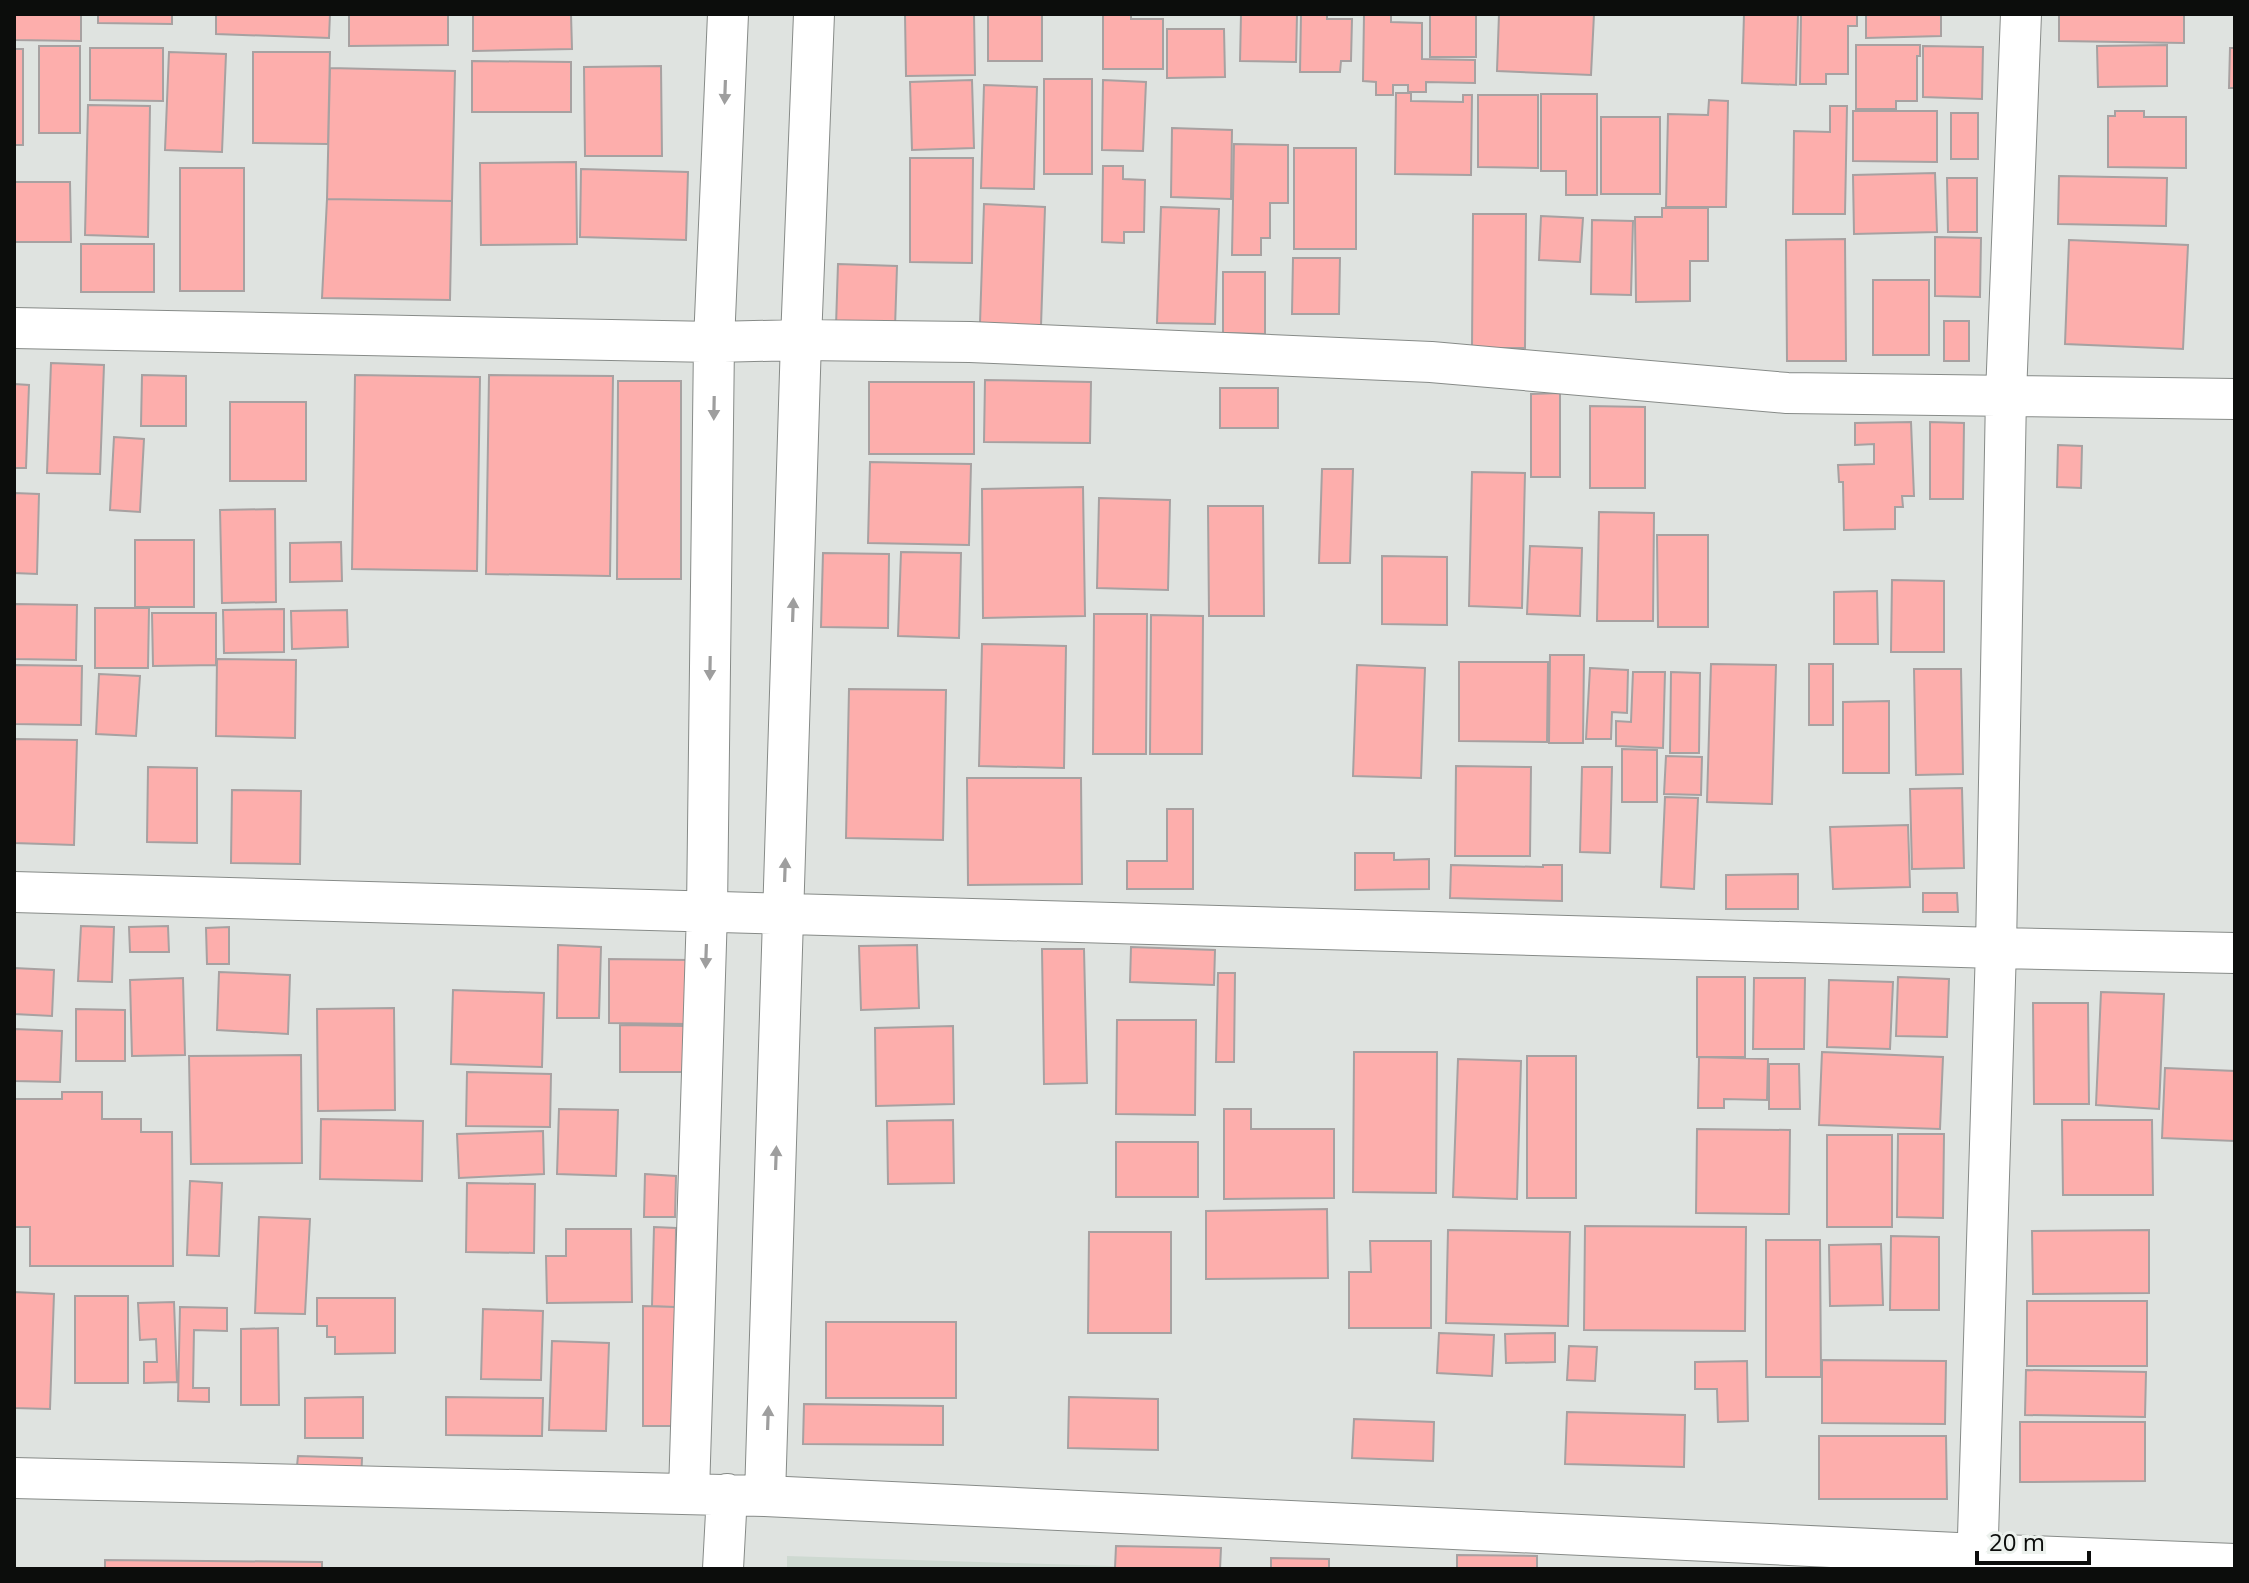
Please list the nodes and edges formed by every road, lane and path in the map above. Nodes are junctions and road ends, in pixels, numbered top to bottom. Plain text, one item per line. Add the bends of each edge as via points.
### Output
1 (728, 14) edge
2 (814, 14) edge
3 (2021, 14) edge
4 (14, 328) edge
5 (801, 340) junction
6 (714, 342) junction
7 (2006, 395) junction
8 (2235, 399) edge
9 (14, 892) edge
10 (707, 911) junction
11 (784, 914) junction
12 (1996, 948) junction
13 (2235, 953) edge
14 (14, 1478) edge
15 (727, 1494) junction
16 (1977, 1562) edge
17 (2235, 1564) edge
18 (723, 1569) edge

1 -> 6 street
2 - 5 street
3 - 7 street
4 - 6 street
5 - 6 street
5 - 7 street via 1431,362 1787,393
11 -> 5 street
6 -> 10 street
7 - 8 street
7 - 12 street
9 - 10 street
10 - 11 street
10 -> 15 street
11 - 12 street
15 -> 11 street
12 - 13 street
12 - 16 street
14 - 15 street
15 - 16 street
15 - 18 street
16 - 17 street

